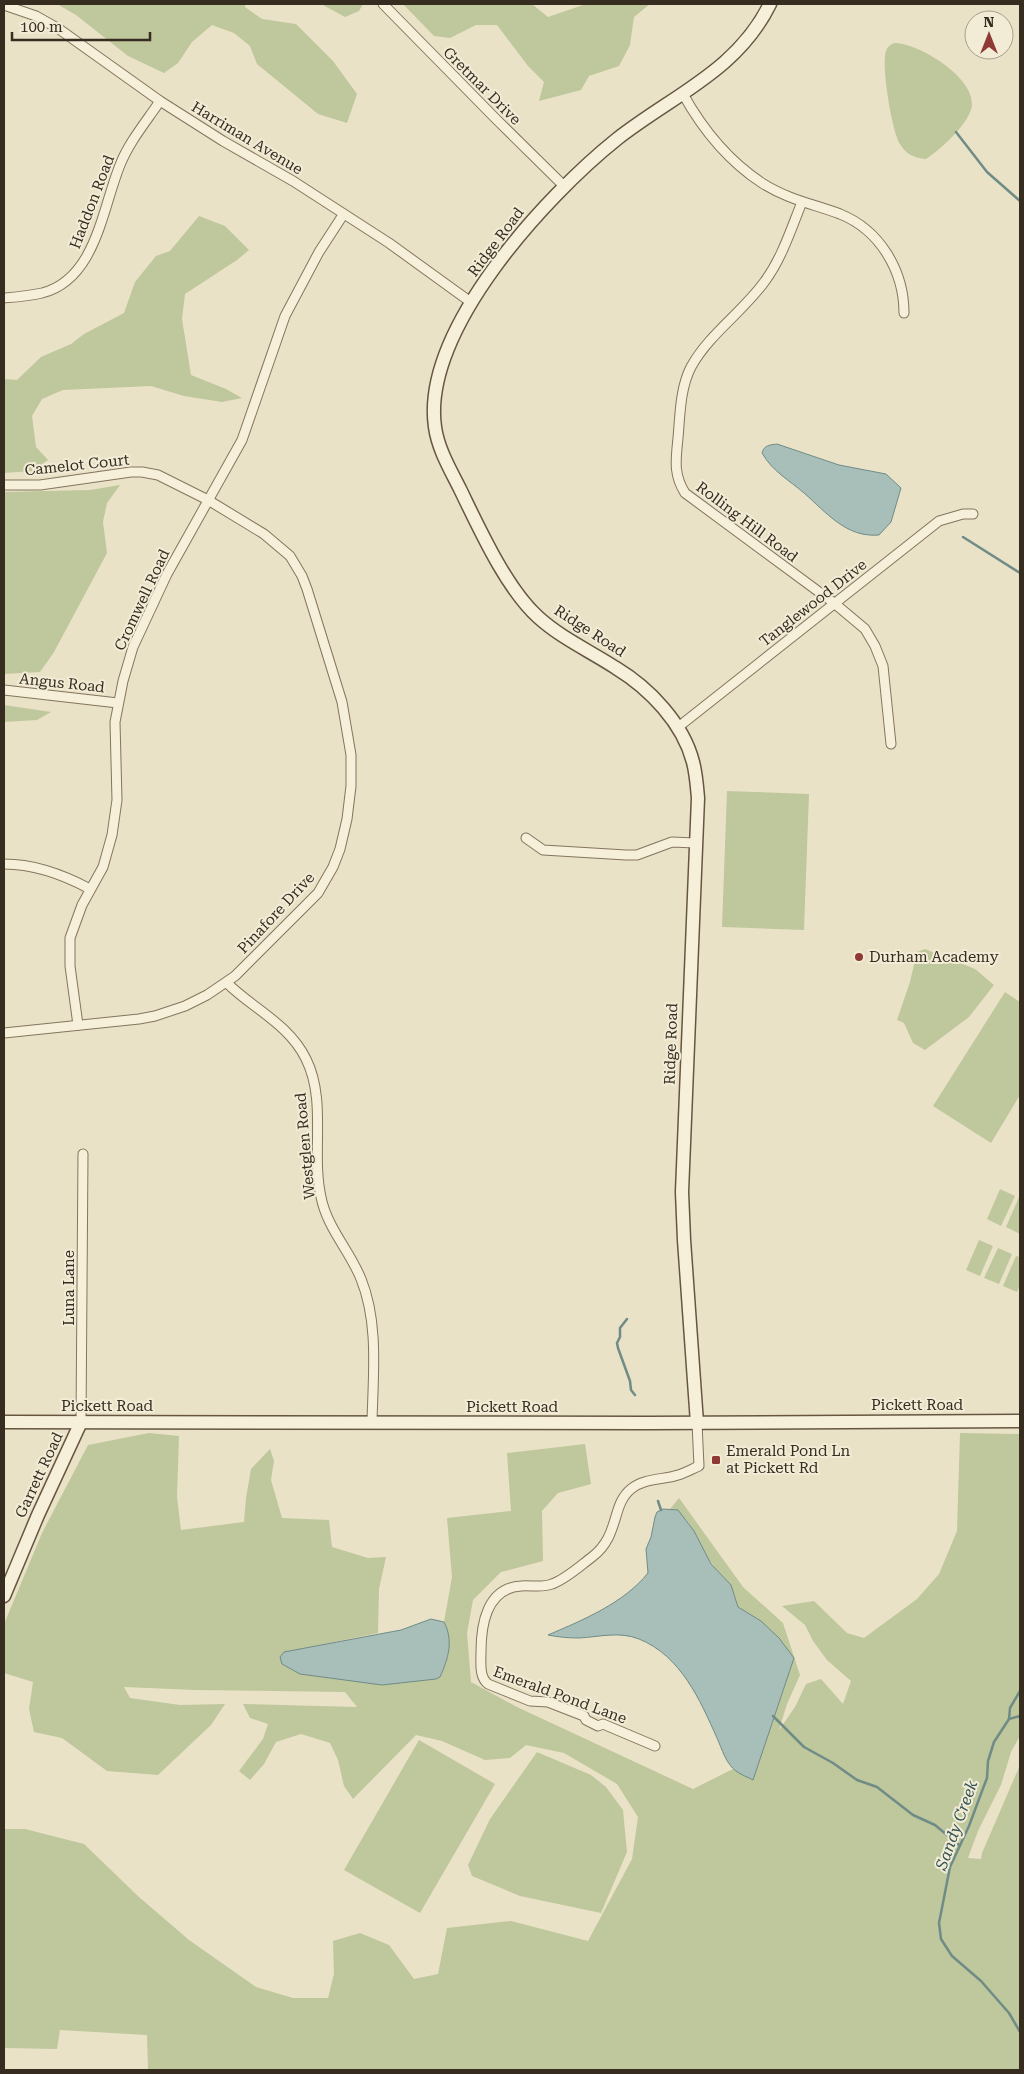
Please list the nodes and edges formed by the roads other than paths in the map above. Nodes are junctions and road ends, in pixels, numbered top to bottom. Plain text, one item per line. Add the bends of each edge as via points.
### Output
1 (383, 4) edge
2 (770, 4) edge
3 (4, 5) edge
4 (683, 94) junction
5 (160, 101) junction
6 (564, 186) junction
7 (802, 202) junction
8 (343, 215) junction
9 (4, 298) edge
10 (472, 303) junction
11 (904, 313) dead end
12 (4, 485) edge
13 (208, 500) junction
14 (973, 514) dead end
15 (834, 603) junction
16 (4, 690) edge
17 (118, 703) junction
18 (677, 728) junction
19 (891, 744) dead end
20 (526, 838) dead end
21 (695, 843) junction
22 (4, 864) edge
23 (90, 889) junction
24 (226, 983) junction
25 (78, 1025) junction
26 (4, 1033) edge
27 (83, 1154) dead end
28 (1020, 1421) edge
29 (4, 1422) edge
30 (82, 1422) junction
31 (372, 1422) junction
32 (697, 1423) junction
33 (4, 1596) edge
34 (655, 1746) dead end

1 - 6 street, Gretmar Drive
2 - 4 street, Ridge Road via 755,30 730,60
3 - 5 street, Harriman Avenue via 36,16 59,29
4 - 6 street, Ridge Road via 617,139
4 - 7 street via 725,154 764,184
5 - 8 street, Harriman Avenue
5 - 9 street, Haddon Road via 121,163 94,240 77,271 63,283 42,293
6 - 10 street, Ridge Road via 516,240
7 - 11 street via 841,215 874,237 888,254 899,279
7 - 15 street, Rolling Hill Road via 765,281 690,368 683,391 675,468 685,493
8 - 10 street, Harriman Avenue via 389,243
8 - 13 street, Cromwell Road via 285,316 242,440
10 - 18 street, Ridge Road via 450,343 435,390 436,432 450,471 494,554 529,608 566,638 644,688
12 - 13 street, Camelot Court via 40,485 142,472 158,475
13 - 17 street, Cromwell Road via 140,629
13 - 24 street, Pinafore Drive via 264,534 283,548 295,563 312,600 332,664 351,754 347,819 333,867 318,893
14 - 15 street, Tanglewood Drive via 939,521
15 - 18 street, Tanglewood Drive
15 - 19 street, Rolling Hill Road via 865,629 879,654
16 - 17 street, Angus Road
17 - 23 street, Cromwell Road via 115,722 115,818 107,855
18 - 21 street, Ridge Road via 695,771 698,798
20 - 21 street via 543,850 626,855 637,855 672,842
21 - 32 street, Ridge Road via 682,1192
22 - 23 street via 56,873
23 - 25 street, Cromwell Road via 70,938 70,966
24 - 25 street, Pinafore Drive via 185,1006 161,1014
24 - 31 street, Westglen Road via 283,1030 305,1056 310,1068 316,1105 321,1200 362,1281 370,1310
25 - 26 street, Pinafore Drive
27 - 30 street, Luna Lane
28 - 32 street, Pickett Road
29 - 30 street, Pickett Road
30 - 31 street, Pickett Road
30 - 33 street, Garrett Road
31 - 32 street, Pickett Road
32 - 34 street, Emerald Pond Lane via 699,1466 632,1488 621,1501 613,1531 599,1551 554,1584 514,1587 497,1594 489,1607 481,1636 481,1670 488,1684 530,1701 548,1702 574,1711 598,1726 603,1724

